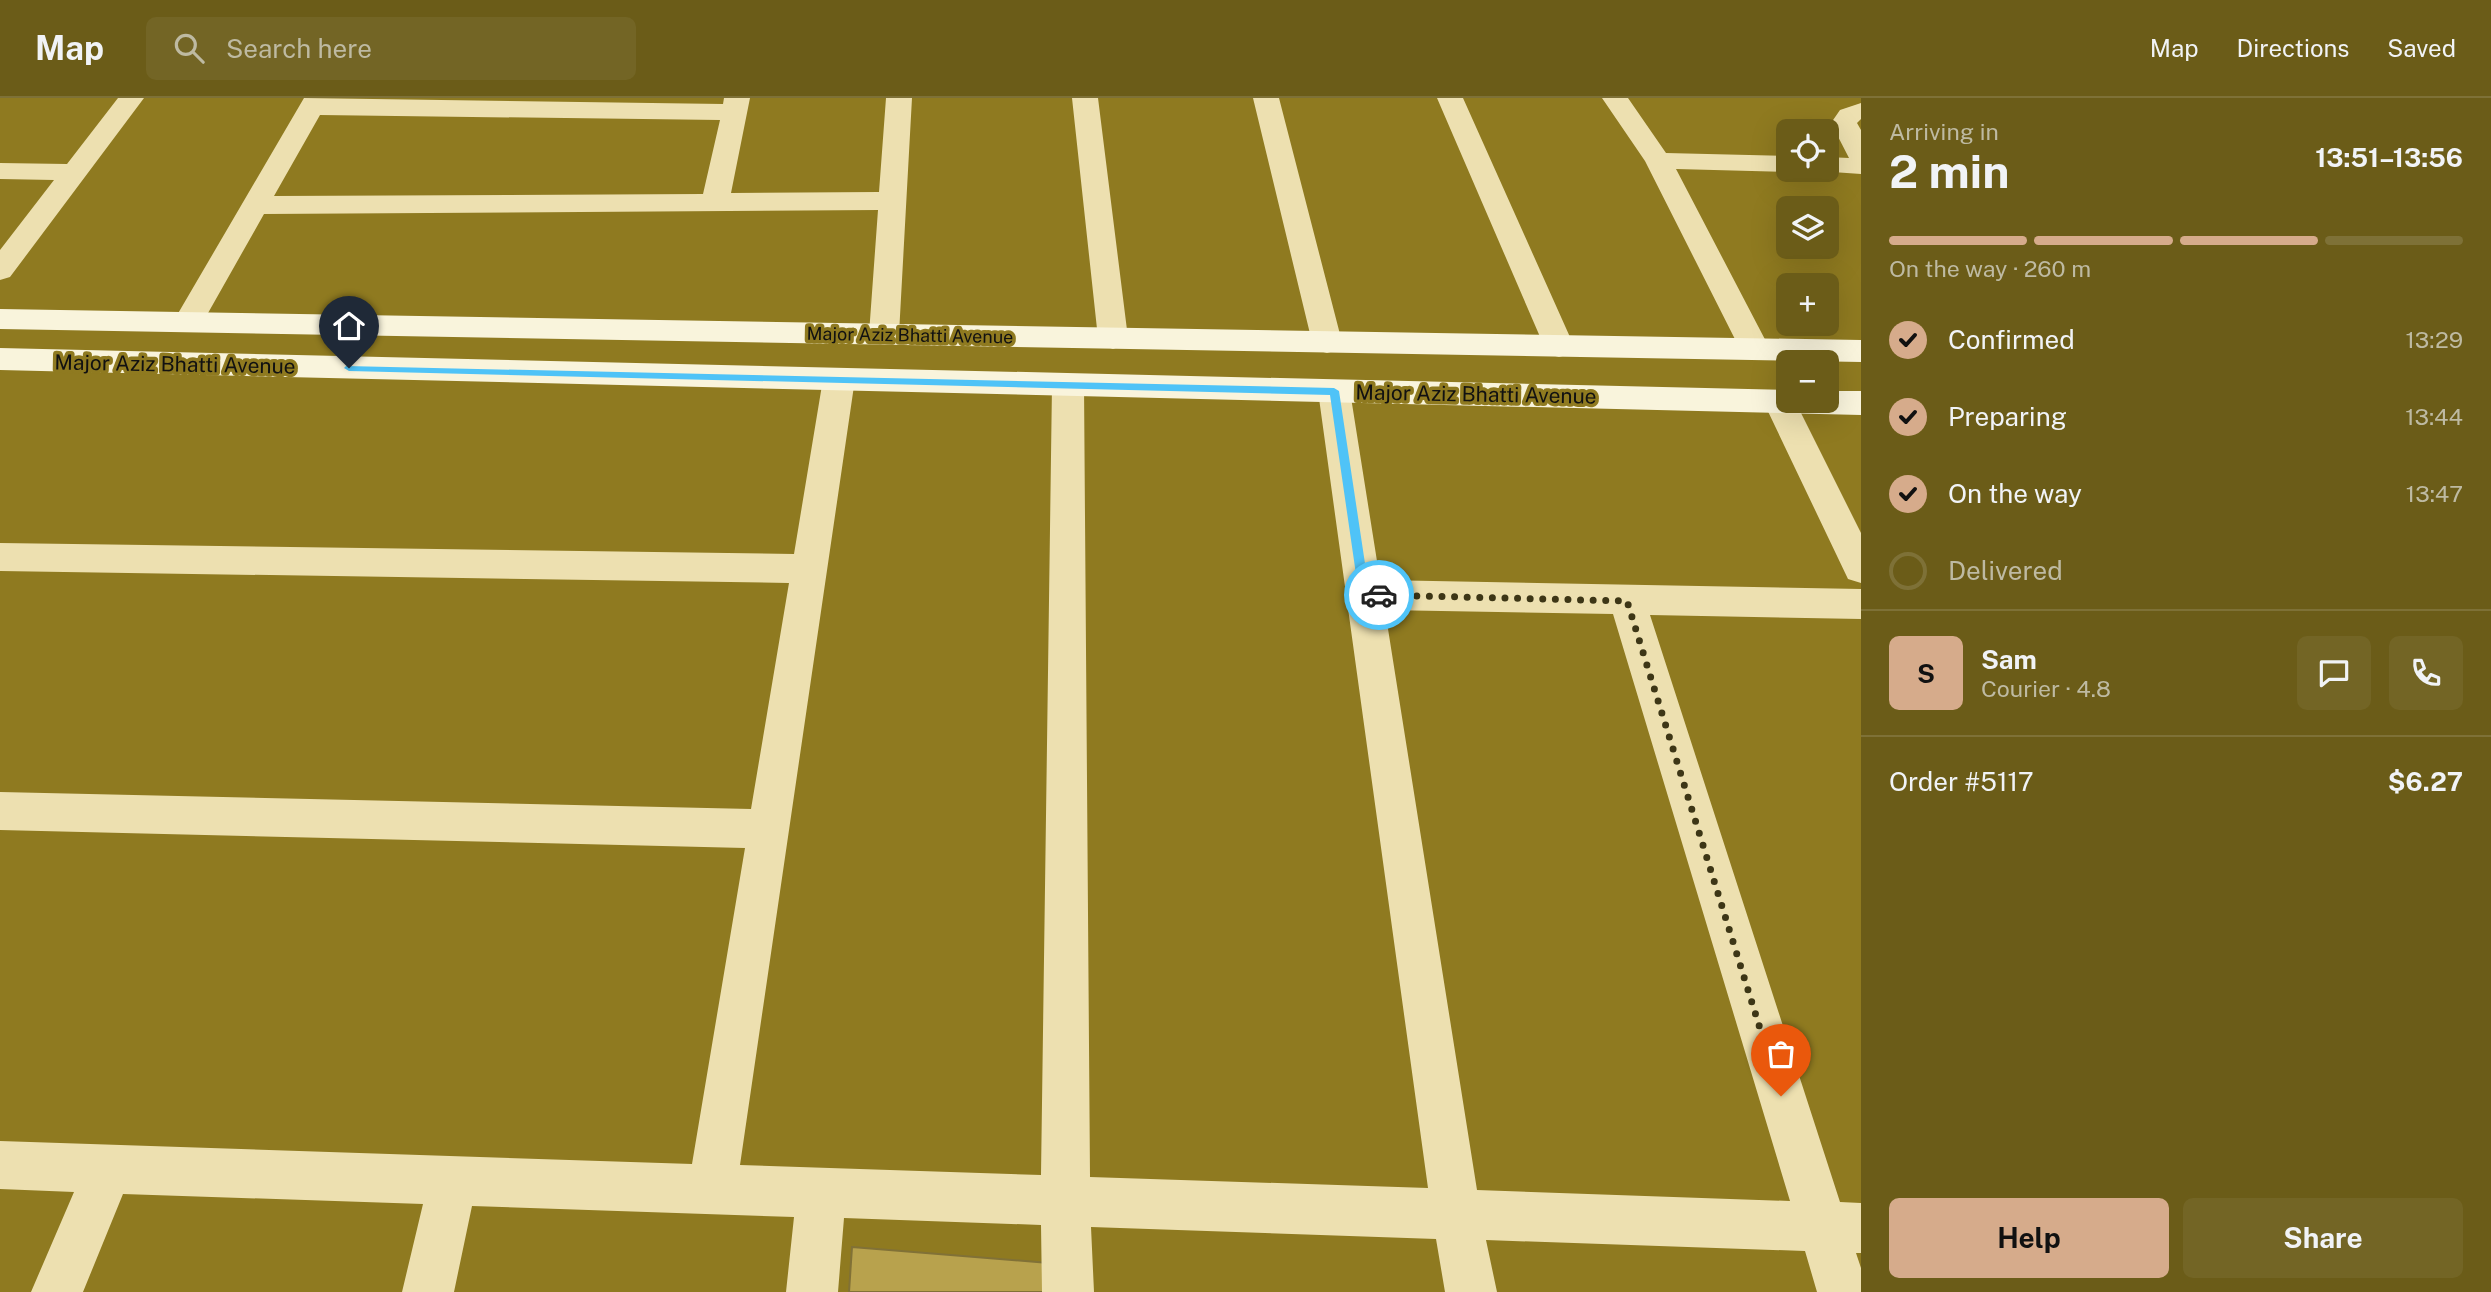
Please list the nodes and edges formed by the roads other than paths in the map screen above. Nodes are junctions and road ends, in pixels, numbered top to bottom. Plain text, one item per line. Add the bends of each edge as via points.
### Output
1 (131, 98) edge
2 (898, 98) edge
3 (1086, 98) edge
4 (1266, 98) edge
5 (1450, 98) edge
6 (1615, 98) edge
7 (314, 102) edge
8 (736, 105) edge
9 (1861, 111) edge
10 (1861, 155) edge
11 (1658, 161) junction
12 (1776, 164) edge
13 (1839, 165) edge
14 (1861, 166) edge
15 (0, 171) edge
16 (74, 172) junction
17 (891, 201) junction
18 (715, 202) junction
19 (256, 205) junction
20 (0, 270) edge
21 (0, 319) edge
22 (188, 322) junction
23 (884, 334) junction
24 (1113, 338) junction
25 (1327, 342) junction
26 (1559, 346) junction
27 (1755, 349) junction
28 (1861, 351) edge
29 (0, 359) edge
30 (839, 379) junction
31 (1068, 385) junction
32 (1334, 391) junction
33 (1776, 401) edge
34 (1839, 402) edge
35 (1861, 403) edge
36 (1785, 413) edge
37 (0, 557) edge
38 (809, 569) junction
39 (1861, 569) edge
40 (1365, 595) junction
41 (1627, 601) junction
42 (1861, 604) edge
43 (0, 811) edge
44 (768, 829) junction
45 (0, 1165) edge
46 (108, 1169) junction
47 (453, 1181) junction
48 (712, 1189) junction
49 (821, 1193) junction
50 (1065, 1201) junction
51 (1456, 1214) junction
52 (1841, 1227) edge
53 (57, 1292) edge
54 (428, 1292) edge
55 (811, 1292) edge
56 (1069, 1292) edge
57 (1471, 1292) edge
58 (1843, 1292) edge

1 - 16 street
2 - 17 street
3 - 24 street
4 - 25 street
5 - 26 street
6 - 11 street
7 - 8 street
7 - 19 street
8 - 18 street
9 - 10 street via 1849,115 1844,123
11 - 12 street
11 - 27 street
13 - 14 street
15 - 16 street
16 - 20 street
17 - 18 street
17 - 23 street
18 - 19 street
19 - 22 street
21 - 22 main road, Major Aziz Bhatti Avenue
22 - 23 main road, Major Aziz Bhatti Avenue
23 - 24 main road, Major Aziz Bhatti Avenue
24 - 25 main road, Major Aziz Bhatti Avenue
25 - 26 main road, Major Aziz Bhatti Avenue
26 - 27 main road, Major Aziz Bhatti Avenue
27 - 28 main road, Major Aziz Bhatti Avenue
29 - 30 main road, Major Aziz Bhatti Avenue
30 - 31 main road, Major Aziz Bhatti Avenue
30 - 38 street
31 - 32 main road, Major Aziz Bhatti Avenue
31 - 50 street
32 - 33 main road, Major Aziz Bhatti Avenue
32 - 40 street
34 - 35 main road, Major Aziz Bhatti Avenue
36 - 39 street
37 - 38 street
38 - 44 street
40 - 41 street
40 - 51 street
41 - 42 street
41 - 52 street
43 - 44 street
44 - 48 street
45 - 46 street
46 - 47 street
46 - 53 street
47 - 48 street
47 - 54 street
48 - 49 street
49 - 50 street
49 - 55 street
50 - 51 street
50 - 56 street
51 - 52 street
51 - 57 street
52 - 58 street

